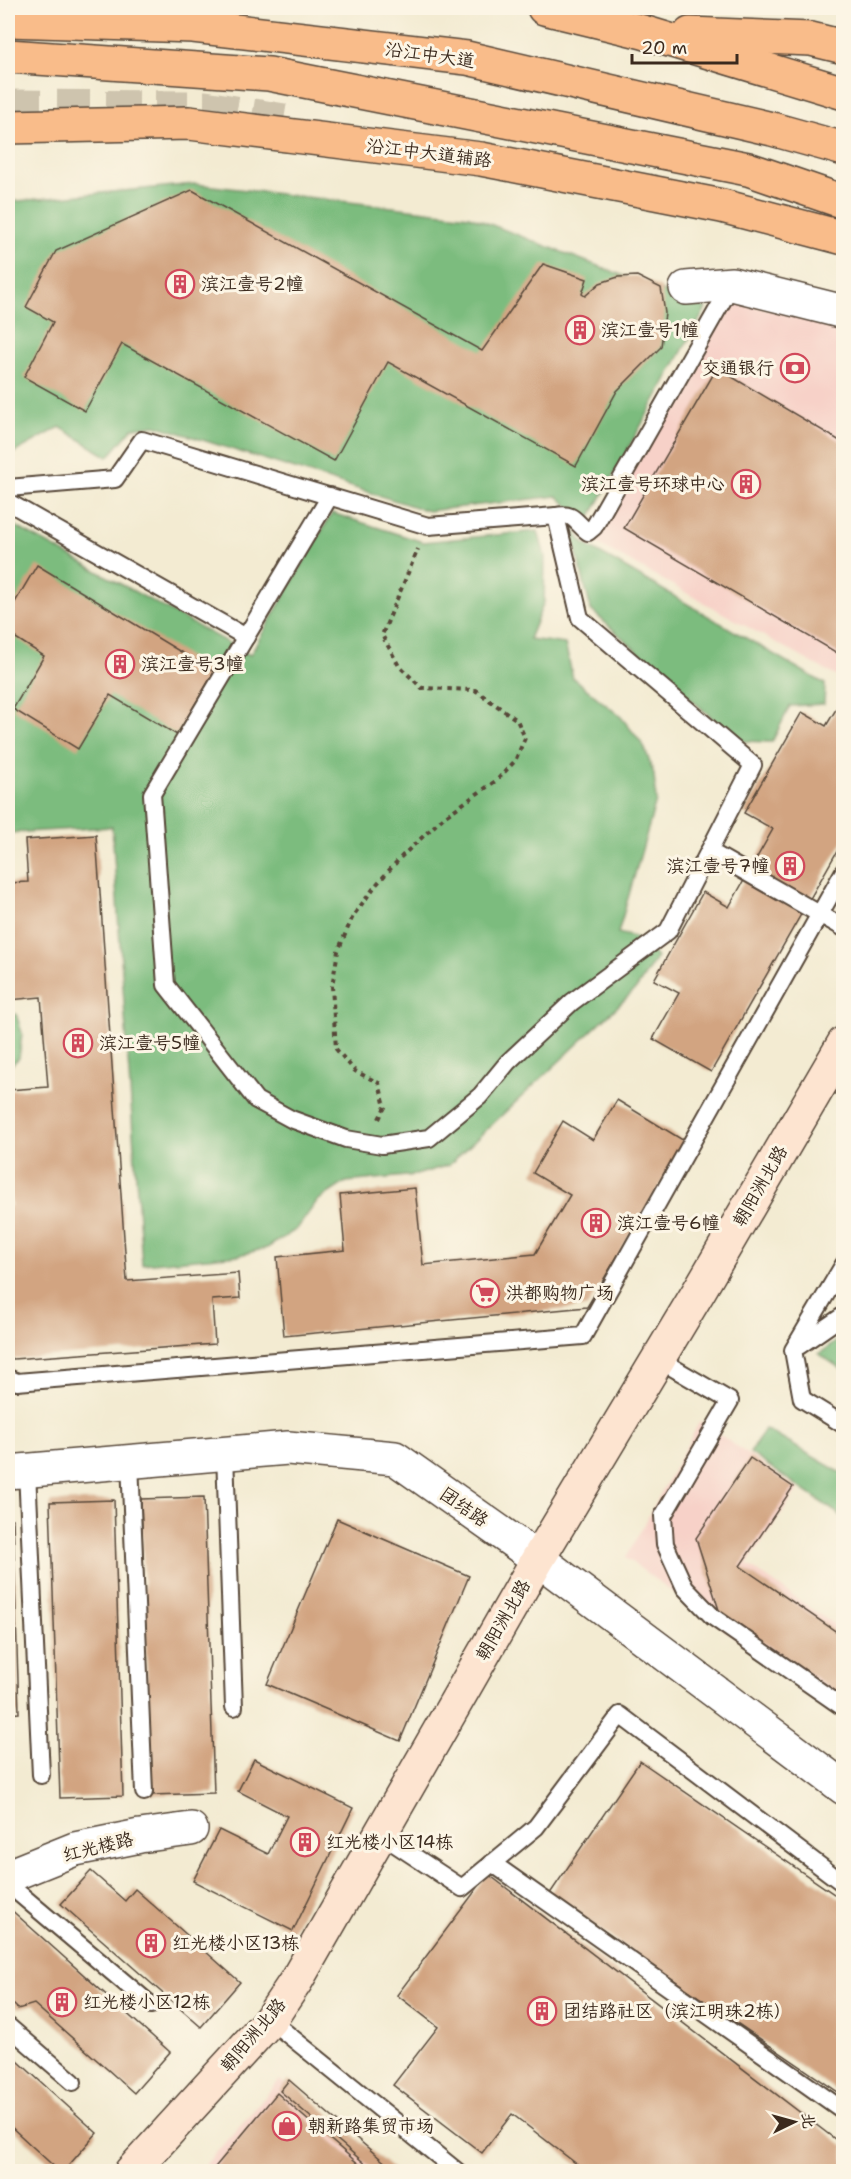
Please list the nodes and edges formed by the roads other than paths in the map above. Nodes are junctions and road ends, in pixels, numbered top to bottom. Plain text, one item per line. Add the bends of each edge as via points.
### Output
1 (544, 8) edge
2 (8, 20) edge
3 (643, 32) junction
4 (843, 47) edge
5 (8, 56) edge
6 (843, 93) edge
7 (8, 127) edge
8 (843, 149) edge
9 (843, 202) edge
10 (843, 238) edge
11 (732, 284) junction
12 (686, 288) dead end
13 (843, 312) edge
14 (8, 488) edge
15 (330, 496) junction
16 (8, 502) edge
17 (556, 516) junction
18 (246, 637) junction
19 (709, 851) junction
20 (843, 871) edge
21 (819, 914) junction
22 (843, 928) edge
23 (843, 1043) edge
24 (843, 1264) edge
25 (843, 1315) edge
26 (793, 1350) junction
27 (658, 1359) junction
28 (8, 1378) edge
29 (843, 1425) edge
30 (225, 1454) junction
31 (130, 1462) junction
32 (17, 1472) edge
33 (538, 1559) junction
34 (234, 1707) dead end
35 (843, 1708) edge
36 (41, 1775) dead end
37 (843, 1788) edge
38 (144, 1792) dead end
39 (191, 1829) dead end
40 (380, 1834) junction
41 (492, 1863) junction
42 (8, 1876) edge
43 (8, 1884) edge
44 (843, 1884) edge
45 (151, 2006) dead end
46 (270, 2020) junction
47 (8, 2025) edge
48 (73, 2082) dead end
49 (843, 2111) edge
50 (130, 2172) edge
51 (458, 2172) edge

1 - 3 main road
2 - 8 main road, 沿江中大道 via 193,26 467,58
3 - 4 main road via 811,39
3 - 6 main road
5 - 9 main road via 268,74 748,169
7 - 10 main road, 沿江中大道辅路 via 189,123 481,159 722,206
11 - 12 street
11 - 13 street
11 - 17 lane via 594,527 588,532 577,520 564,514
14 - 15 lane via 115,479 142,440
15 - 17 lane via 428,526
15 - 18 lane
16 - 18 lane
17 - 19 lane via 580,618 753,765
18 - 19 lane via 152,794 166,986 256,1100 291,1119 346,1139 382,1145 429,1138 480,1096 508,1062 572,1002 668,931
19 - 21 lane
20 - 21 lane
21 - 22 lane
21 - 28 lane via 583,1336 17,1382
23 - 27 main road, 朝阳洲北路
24 - 26 lane
25 - 26 lane
26 - 29 lane via 802,1399
27 - 33 main road, 朝阳洲北路
27 - 35 lane via 729,1401 663,1516 665,1544 685,1588 712,1617
30 - 31 street, 团结路
30 - 33 street, 团结路 via 288,1448 395,1458
30 - 34 lane
31 - 32 street, 团结路
31 - 38 lane
32 - 36 lane
33 - 37 street, 团结路
33 - 40 main road, 朝阳洲北路
39 - 42 street, 红光楼路 via 75,1849
40 - 41 lane via 462,1888
40 - 46 main road, 朝阳洲北路
41 - 44 lane via 536,1827 620,1715
41 - 49 lane
43 - 45 lane
46 - 50 main road, 朝阳洲北路
46 - 51 lane
47 - 48 lane

